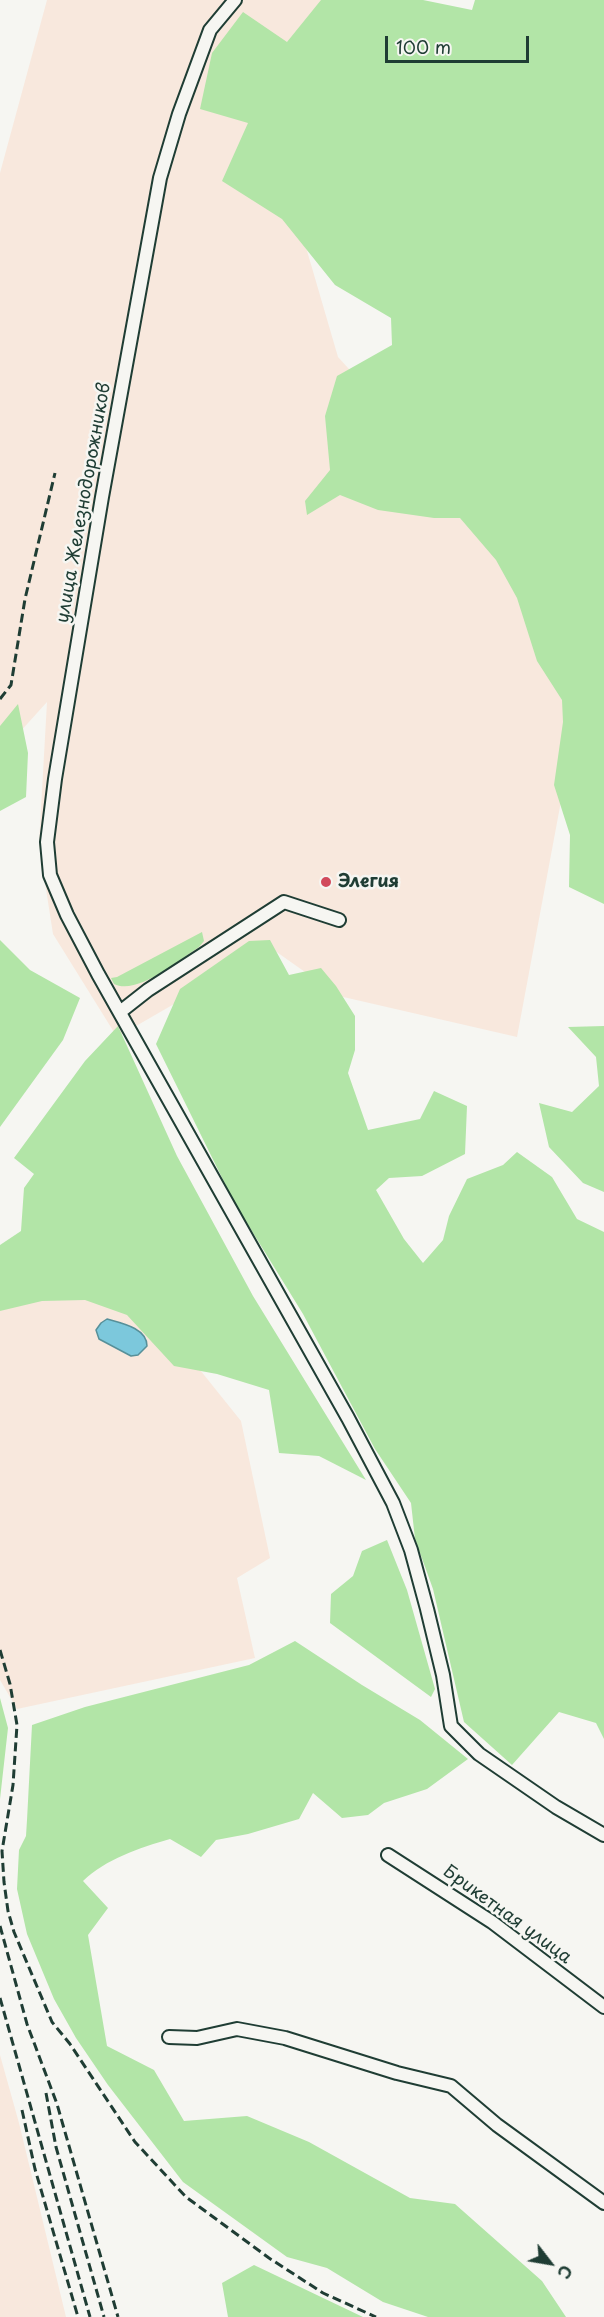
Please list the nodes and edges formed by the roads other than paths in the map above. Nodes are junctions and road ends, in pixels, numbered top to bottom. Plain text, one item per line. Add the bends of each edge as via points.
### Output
1 (235, 0) edge
2 (339, 920) dead end
3 (120, 1012) junction
4 (604, 1834) edge
5 (388, 1855) dead end
6 (604, 2007) edge
7 (169, 2037) dead end
8 (604, 2203) edge

1 - 3 street, улица Железнодорожников via 210,30 160,178 102,498 47,842 50,875 67,915
2 - 3 street via 284,902
3 - 4 street, улица Железнодорожников via 393,1503 424,1599 451,1726 479,1754 556,1807
5 - 6 street, Брикетная улица via 492,1922
7 - 8 street via 197,2038 237,2029 285,2038 451,2086 496,2125

